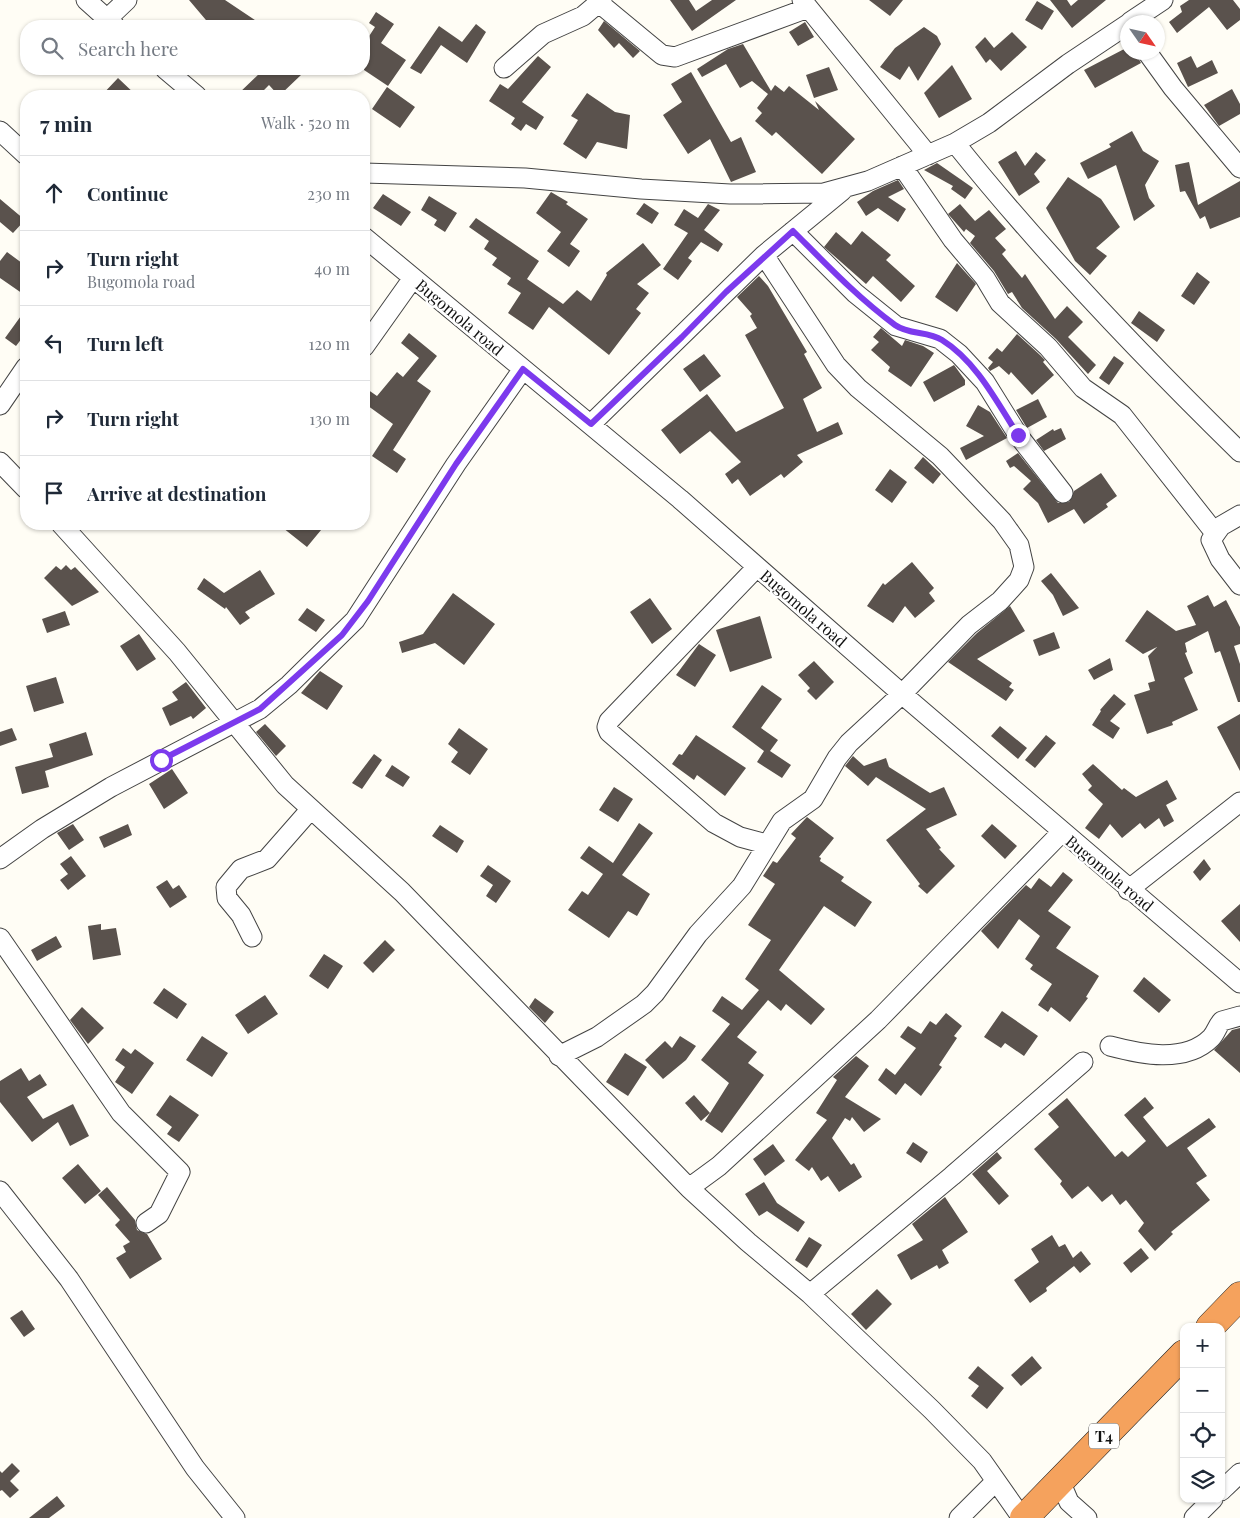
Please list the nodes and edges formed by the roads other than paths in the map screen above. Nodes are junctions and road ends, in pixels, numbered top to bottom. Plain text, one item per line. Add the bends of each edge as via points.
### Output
1 (86, 0) edge
2 (127, 0) edge
3 (1163, 0) edge
4 (601, 1) edge
5 (804, 2) edge
6 (1141, 15) edge
7 (108, 20) edge
8 (113, 20) edge
9 (1120, 29) edge
10 (1153, 60) edge
11 (504, 68) dead end
12 (172, 75) edge
13 (190, 90) edge
14 (0, 132) edge
15 (955, 143) junction
16 (20, 150) edge
17 (928, 155) junction
18 (902, 166) junction
19 (1240, 168) edge
20 (370, 173) edge
21 (847, 187) junction
22 (793, 231) junction
23 (370, 242) edge
24 (764, 255) junction
25 (413, 278) junction
26 (370, 339) edge
27 (523, 369) junction
28 (20, 376) edge
29 (0, 405) edge
30 (591, 424) junction
31 (1240, 452) edge
32 (0, 462) edge
33 (20, 483) edge
34 (1063, 493) dead end
35 (1240, 515) edge
36 (66, 530) edge
37 (1215, 533) junction
38 (758, 566) junction
39 (1240, 585) edge
40 (902, 694) junction
41 (235, 724) junction
42 (1240, 802) edge
43 (310, 810) junction
44 (1062, 832) junction
45 (766, 844) junction
46 (0, 859) edge
47 (1128, 890) junction
48 (252, 937) dead end
49 (0, 938) edge
50 (1240, 983) edge
51 (1240, 1016) edge
52 (1110, 1046) dead end
53 (559, 1056) junction
54 (1083, 1062) dead end
55 (689, 1188) junction
56 (0, 1191) edge
57 (146, 1223) dead end
58 (810, 1294) junction
59 (1240, 1296) edge
60 (1214, 1323) edge
61 (1180, 1358) edge
62 (1240, 1473) edge
63 (1060, 1481) junction
64 (995, 1482) junction
65 (1225, 1487) edge
66 (1209, 1503) edge
67 (234, 1518) edge
68 (959, 1518) edge
69 (1023, 1518) edge
70 (1087, 1518) edge
71 (1194, 1518) edge

1 - 7 street
2 - 8 street
3 - 6 street
4 - 5 street via 668,57 675,57
4 - 11 street via 584,16 543,34
5 - 17 street
9 - 15 street via 989,123
10 - 19 street
12 - 13 street
14 - 16 street
15 - 17 street
15 - 31 street via 1068,276
17 - 18 street
18 - 21 street
18 - 37 street via 953,240 986,278 1000,303 1048,347 1083,388 1122,415
20 - 21 street via 525,178 730,194 801,195
21 - 22 street
22 - 24 street
22 - 34 street via 855,293 896,326 940,339 959,354 985,382 1018,435
23 - 25 street, Bugomola road
24 - 30 street
24 - 40 street via 836,365 864,393 940,456 1006,526 1022,553 1024,567 1019,580 1000,601 969,624
25 - 26 street
25 - 27 street, Bugomola road
27 - 30 street, Bugomola road
27 - 41 street via 456,464 355,620 289,685
28 - 29 street
30 - 38 street, Bugomola road
32 - 33 street
35 - 37 street
36 - 41 street via 177,652
37 - 39 street via 1211,543
38 - 40 street, Bugomola road
38 - 45 street via 609,721 607,727 714,824 740,837
40 - 44 street, Bugomola road
40 - 45 street via 849,743 813,799 787,816
41 - 43 street
41 - 46 street via 111,787
42 - 47 street
43 - 48 street via 267,859 241,869 226,887 227,898 241,915
43 - 53 street via 402,892
44 - 47 street, Bugomola road
44 - 55 street via 878,1020 725,1160
45 - 53 street via 742,886 698,934 655,993 597,1037
47 - 50 street, Bugomola road
49 - 57 street via 120,1112 180,1172 159,1214
51 - 52 street via 1222,1021 1205,1042 1168,1055 1138,1053
53 - 55 street
54 - 58 street
55 - 58 street
56 - 67 street via 68,1279 194,1468
58 - 64 street via 982,1461
59 - 60 highway
61 - 63 highway, T4
62 - 65 street
63 - 69 highway, T4
63 - 70 street via 1069,1502
64 - 68 street
64 - 69 street
66 - 71 street

